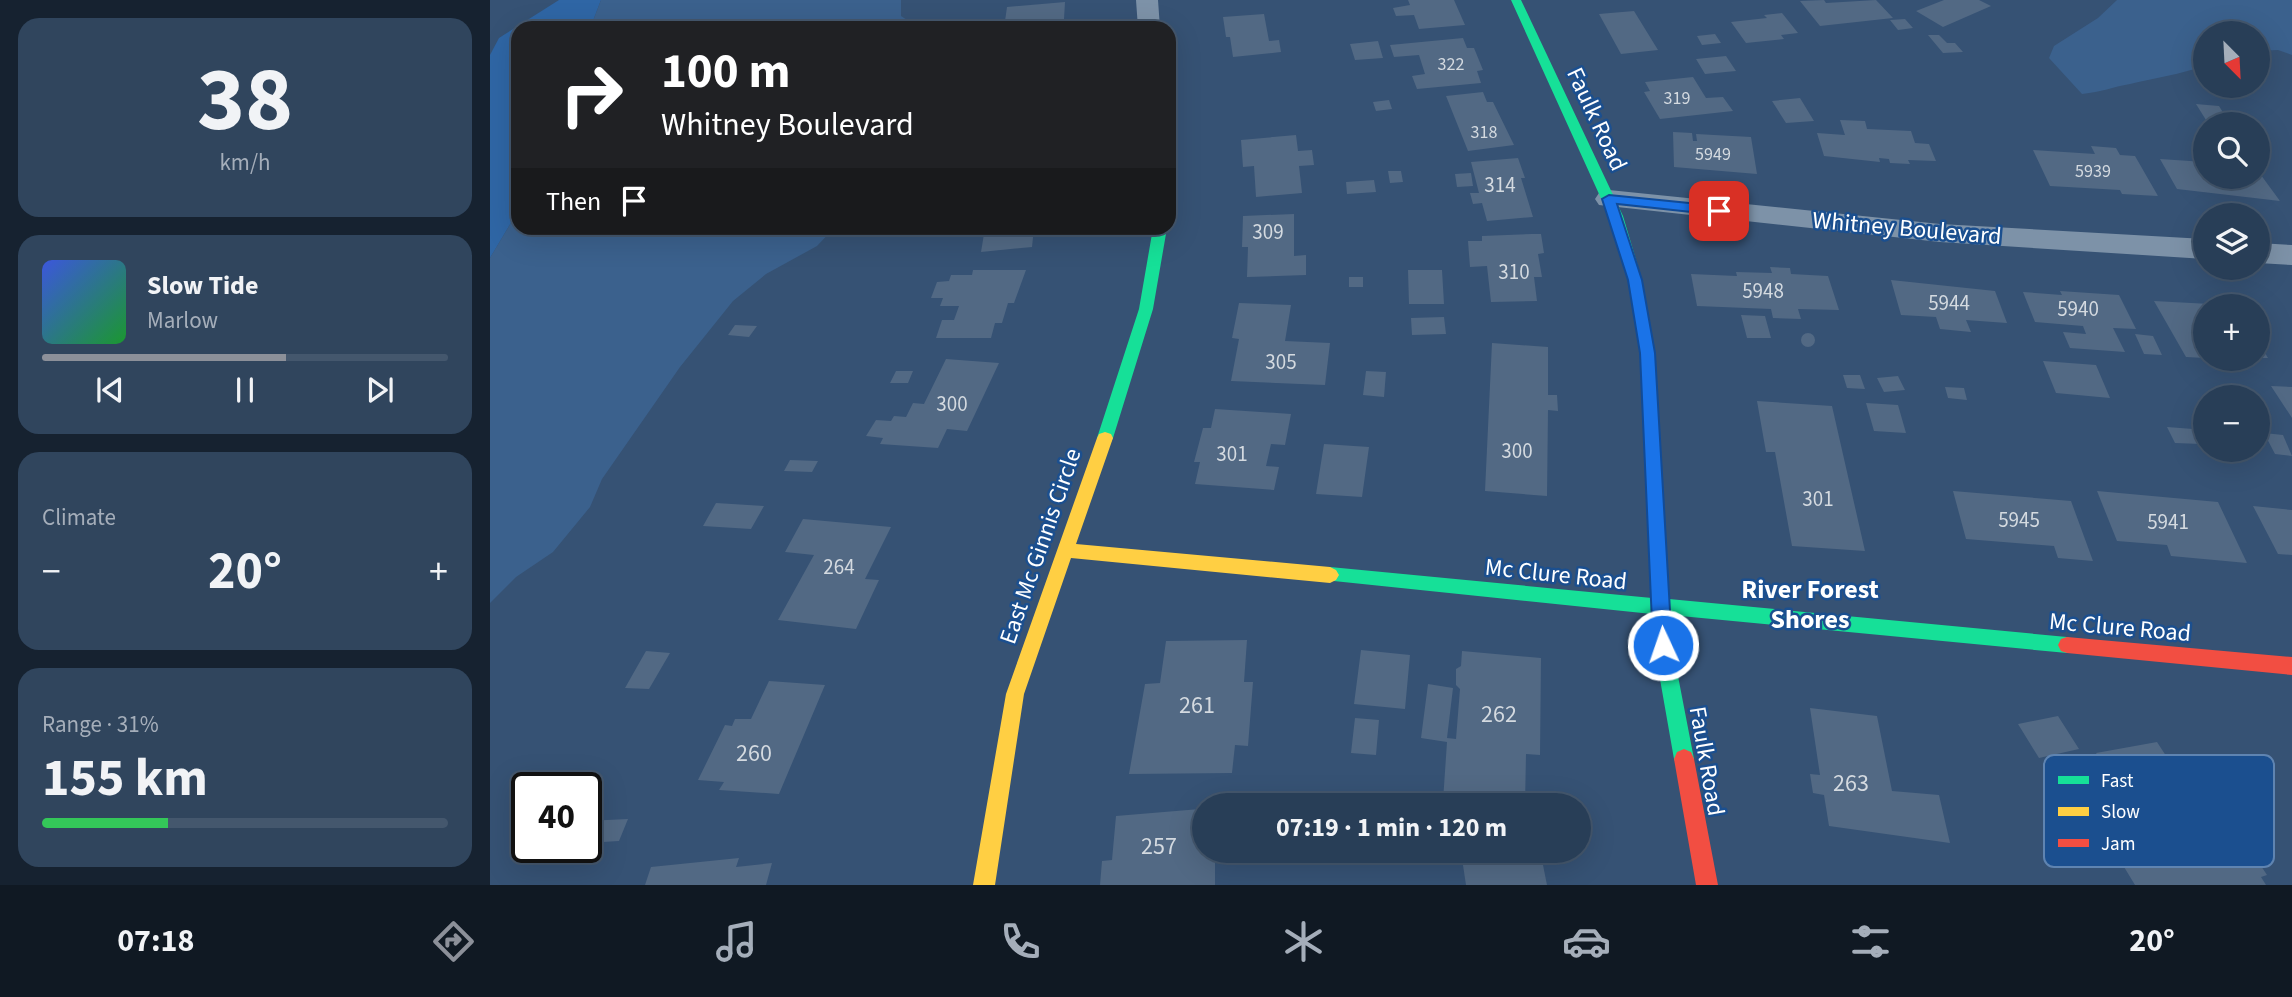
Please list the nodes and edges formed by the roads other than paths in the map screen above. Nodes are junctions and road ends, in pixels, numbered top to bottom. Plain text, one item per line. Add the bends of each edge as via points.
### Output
1 (1147, 0) edge
2 (1516, 0) edge
3 (1148, 21) edge
4 (1609, 199) junction
5 (1159, 235) edge
6 (2193, 248) edge
7 (2270, 254) edge
8 (2292, 255) edge
9 (1066, 550) junction
10 (1661, 607) junction
11 (2292, 666) edge
12 (984, 885) edge
13 (1706, 885) edge

1 - 3 street
2 - 4 street, Faulk Road
4 - 6 street, Whitney Boulevard via 1940,233
4 - 10 street, Faulk Road via 1635,280 1647,353
5 - 9 street, East Mc Ginnis Circle via 1141,337
7 - 8 street
9 - 10 street, Mc Clure Road
9 - 12 street, East Mc Ginnis Circle via 1015,694
10 - 11 street, Mc Clure Road
10 - 13 street, Faulk Road via 1663,645

